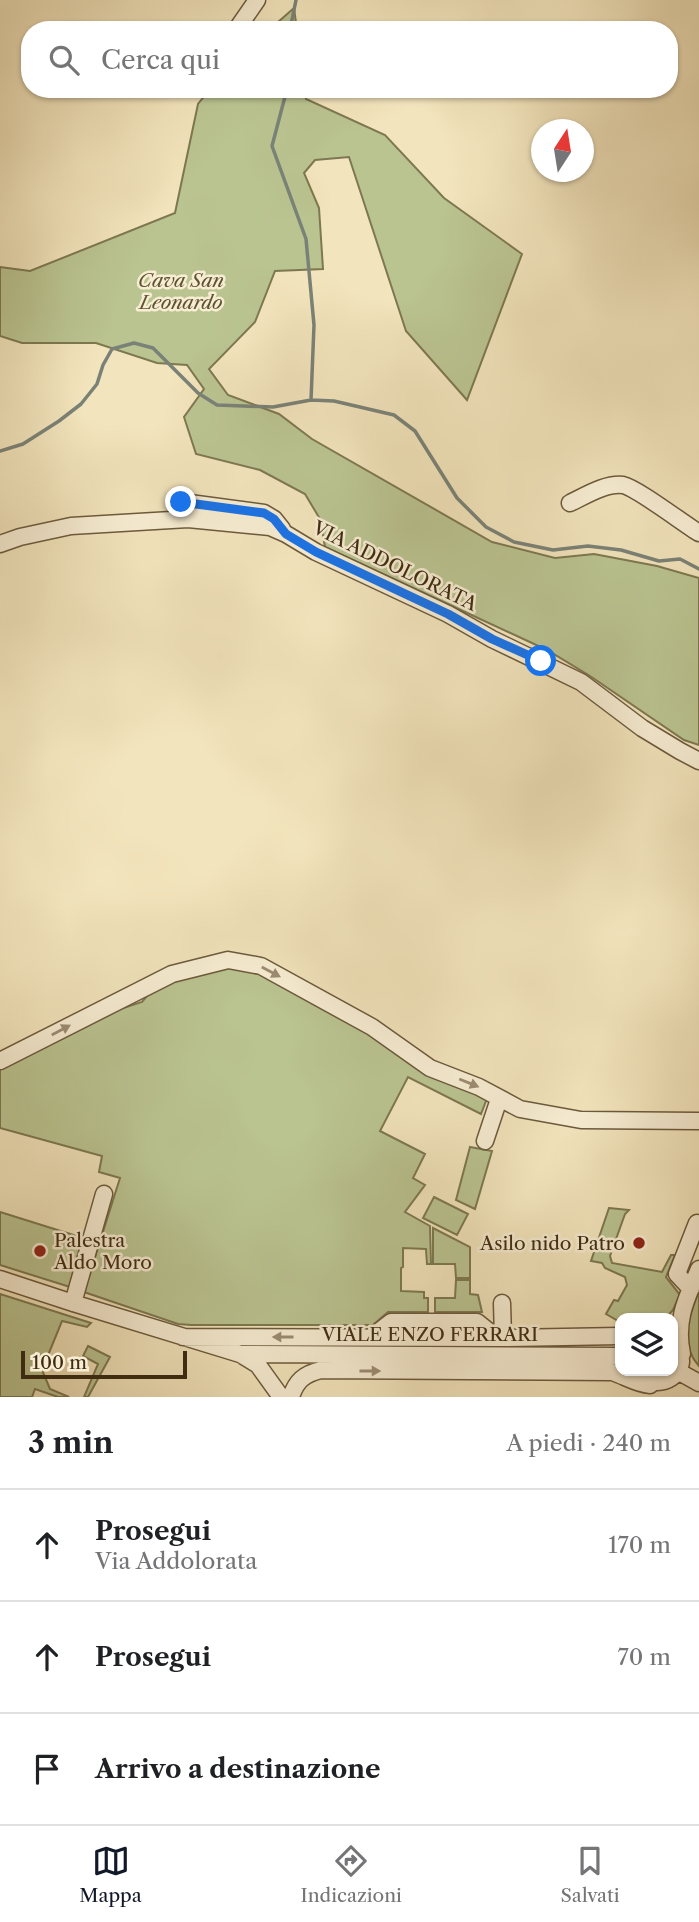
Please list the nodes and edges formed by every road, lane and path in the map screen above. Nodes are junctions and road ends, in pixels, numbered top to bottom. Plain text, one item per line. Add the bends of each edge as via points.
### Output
1 (257, 0) edge
2 (242, 21) edge
3 (181, 502) dead end
4 (570, 503) dead end
5 (699, 533) edge
6 (286, 534) junction
7 (0, 544) edge
8 (699, 761) edge
9 (0, 1061) edge
10 (499, 1099) junction
11 (699, 1121) edge
12 (485, 1140) dead end
13 (104, 1194) dead end
14 (699, 1224) edge
15 (699, 1269) edge
16 (0, 1279) edge
17 (691, 1289) junction
18 (74, 1303) junction
19 (502, 1303) dead end
20 (678, 1317) edge
21 (678, 1326) edge
22 (615, 1336) edge
23 (183, 1337) junction
24 (500, 1338) junction
25 (678, 1346) edge
26 (240, 1354) junction
27 (615, 1356) edge
28 (678, 1361) edge
29 (674, 1376) edge
30 (699, 1383) edge
31 (645, 1385) edge
32 (281, 1397) edge
33 (291, 1397) edge

1 - 2 street
3 - 6 street via 264,513
4 - 5 street via 624,485
6 - 7 street, VIA ADDOLORATA via 251,524 188,519 71,526
6 - 8 street, VIA ADDOLORATA via 581,682
9 -> 10 street via 172,974 228,960 261,966 372,1027 430,1068
10 - 11 street via 520,1109 581,1120
10 - 12 street
13 - 18 street
14 - 17 street via 677,1274
15 - 17 street
16 - 18 street
17 - 20 street
18 - 23 street
19 - 24 street
21 - 25 street
22 - 24 street
24 -> 23 street
23 - 26 street
26 - 27 street, VIALE ENZO FERRARI
26 - 32 street via 258,1366
28 - 30 street
29 - 31 street via 673,1382
33 -> 31 street via 303,1377 321,1370 612,1373

